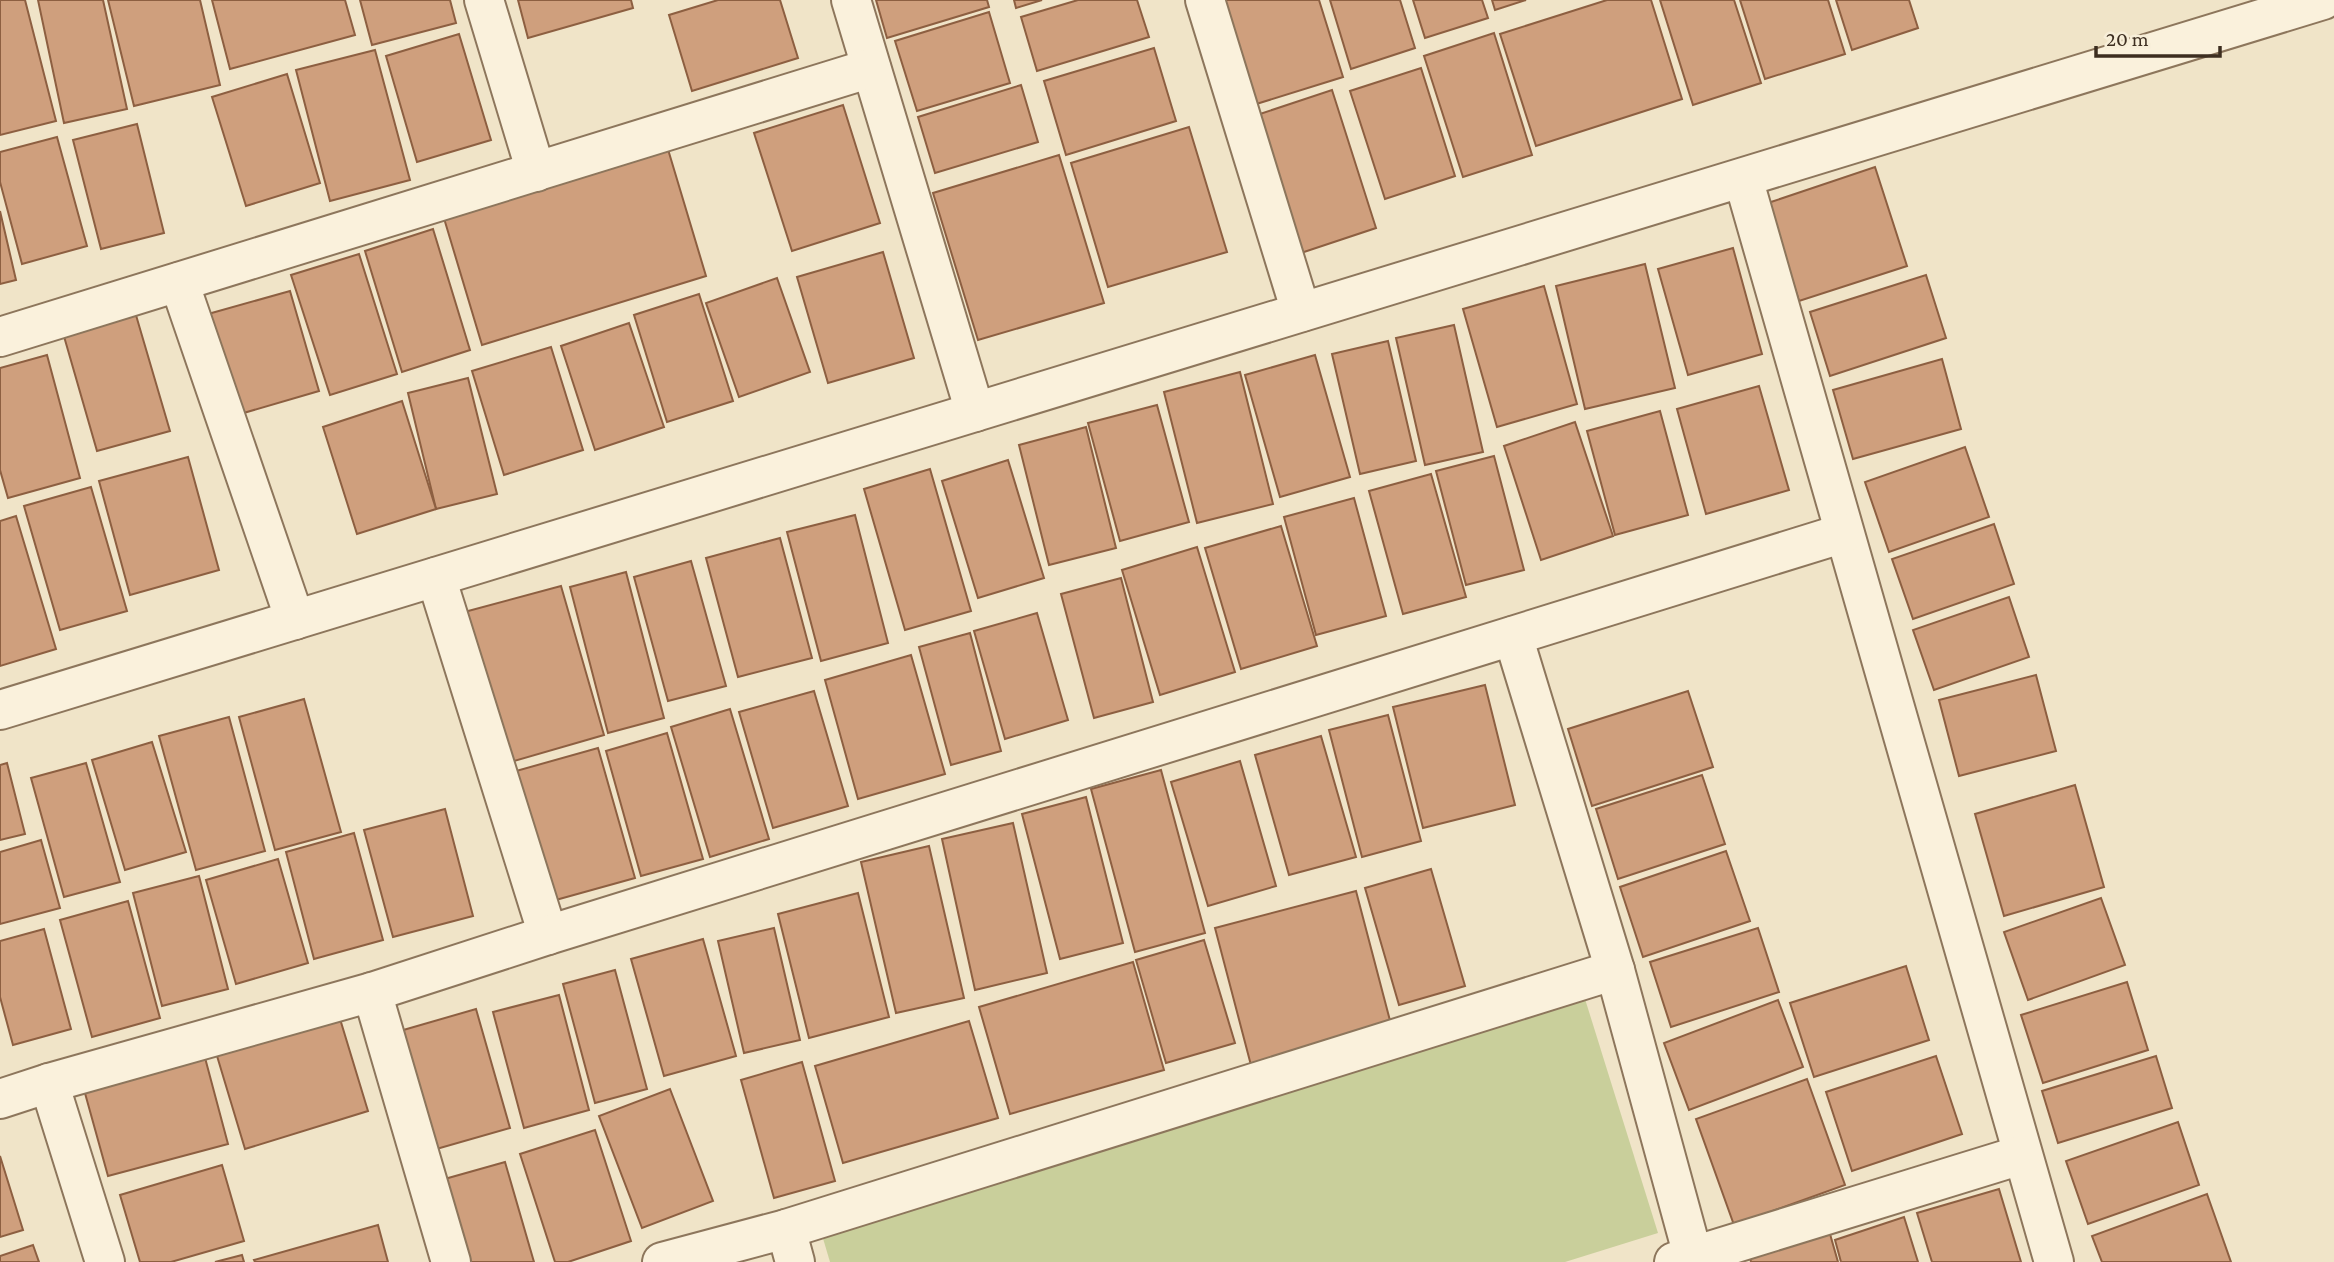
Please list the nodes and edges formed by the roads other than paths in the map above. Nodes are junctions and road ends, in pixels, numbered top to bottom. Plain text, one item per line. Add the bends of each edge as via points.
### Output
1 (484, 0) edge
2 (851, 0) edge
3 (1205, 0) edge
4 (2301, 3) edge
5 (871, 68) junction
6 (536, 172) junction
7 (1743, 178) junction
8 (179, 282) junction
9 (1301, 312) junction
10 (0, 337) edge
11 (975, 412) junction
12 (1844, 533) junction
13 (436, 577) junction
14 (295, 620) junction
15 (1513, 636) junction
16 (0, 710) edge
17 (548, 935) junction
18 (1615, 970) junction
19 (372, 992) junction
20 (49, 1083) junction
21 (0, 1099) edge
22 (2021, 1155) junction
23 (790, 1246) edge
24 (1683, 1259) edge
25 (105, 1262) edge
26 (452, 1262) edge
27 (662, 1262) edge
28 (2054, 1262) edge

1 - 6 street
2 - 5 street
3 - 9 street
4 - 7 street
5 - 6 street
5 - 11 street
6 - 8 street
7 - 9 street
7 - 12 street
8 - 10 street
8 - 14 street
9 - 11 street
11 - 13 street
12 - 15 street
12 - 22 street
13 - 14 street
13 - 17 street
14 - 16 street
15 - 17 street
15 - 18 street
17 - 19 street
18 - 23 street
18 - 24 street
19 - 20 street
19 - 26 street
20 - 21 street
20 - 25 street
22 - 24 street
22 - 28 street
23 - 27 street

